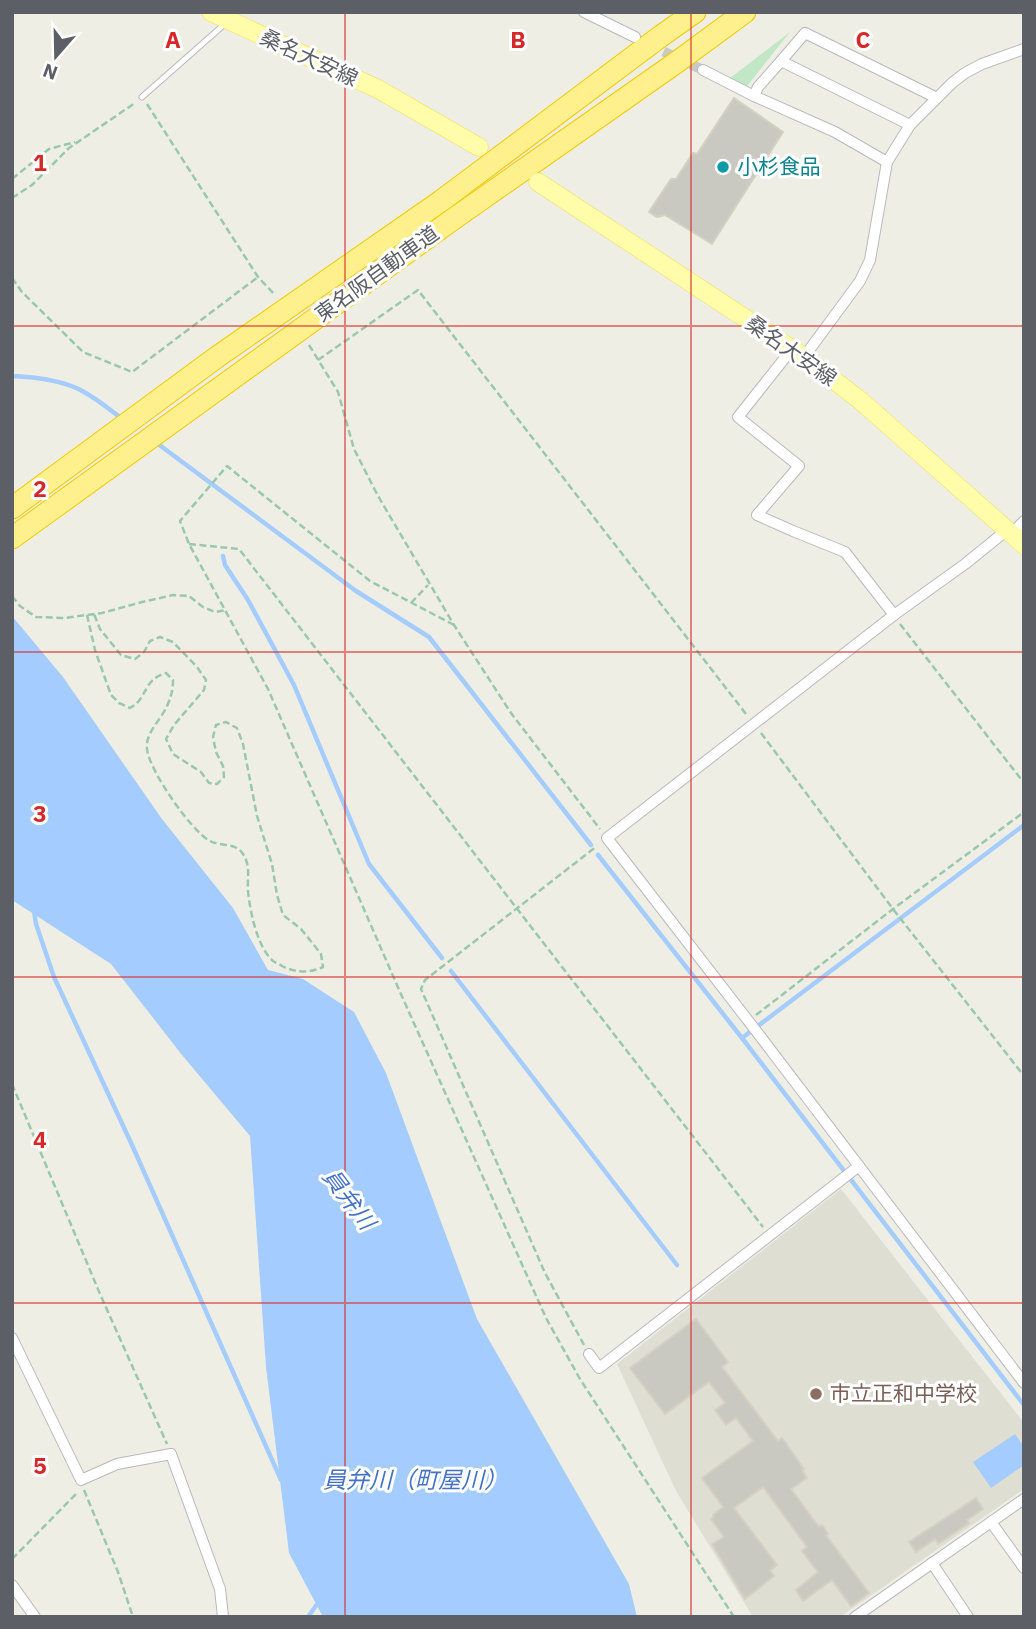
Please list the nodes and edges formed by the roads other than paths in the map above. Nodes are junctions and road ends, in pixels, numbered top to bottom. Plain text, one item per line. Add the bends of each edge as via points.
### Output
1 (211, 12) edge
2 (584, 12) edge
3 (695, 12) edge
4 (745, 12) edge
5 (234, 16) edge
6 (635, 37) dead end
7 (1024, 49) edge
8 (781, 61) junction
9 (703, 70) tunnel mouth
10 (754, 96) junction
11 (142, 97) road end
12 (936, 98) junction
13 (910, 125) junction
14 (480, 147) dead end
15 (887, 162) junction
16 (538, 182) dead end
17 (798, 353) junction
18 (12, 508) edge
19 (1024, 521) edge
20 (1014, 537) edge
21 (12, 538) edge
22 (894, 615) junction
23 (855, 1168) junction
24 (12, 1338) edge
25 (589, 1354) road end
26 (1024, 1383) edge
27 (1024, 1499) edge
28 (991, 1522) junction
29 (932, 1563) junction
30 (1024, 1569) edge
31 (12, 1585) edge
32 (868, 1613) edge
33 (35, 1617) edge
34 (223, 1617) edge
35 (855, 1617) edge
36 (968, 1617) edge

1 - 5 main road, 桑名大安線
2 - 6 street
3 - 18 highway, 東名阪自動車道 via 441,201
4 - 21 highway, 東名阪自動車道
5 - 11 lane
5 - 14 main road, 桑名大安線
7 - 12 street via 965,72
8 - 10 street
8 - 12 street via 805,33
8 - 13 street
9 - 10 street
10 - 15 street via 835,132
12 - 13 street
13 - 15 street
15 - 17 street via 870,260 860,281
16 - 17 main road, 桑名大安線
17 - 20 main road, 桑名大安線 via 861,401
17 - 22 street via 738,417 799,466 757,515 845,552
19 - 20 street
20 - 22 street via 965,564
22 - 23 street via 607,838
23 - 25 street via 599,1368
23 - 26 street
24 - 34 street via 81,1480 117,1464 171,1454 220,1589
27 - 28 street
28 - 29 street
28 - 30 street
29 - 32 street
29 - 36 street
31 - 33 street
32 - 35 street

